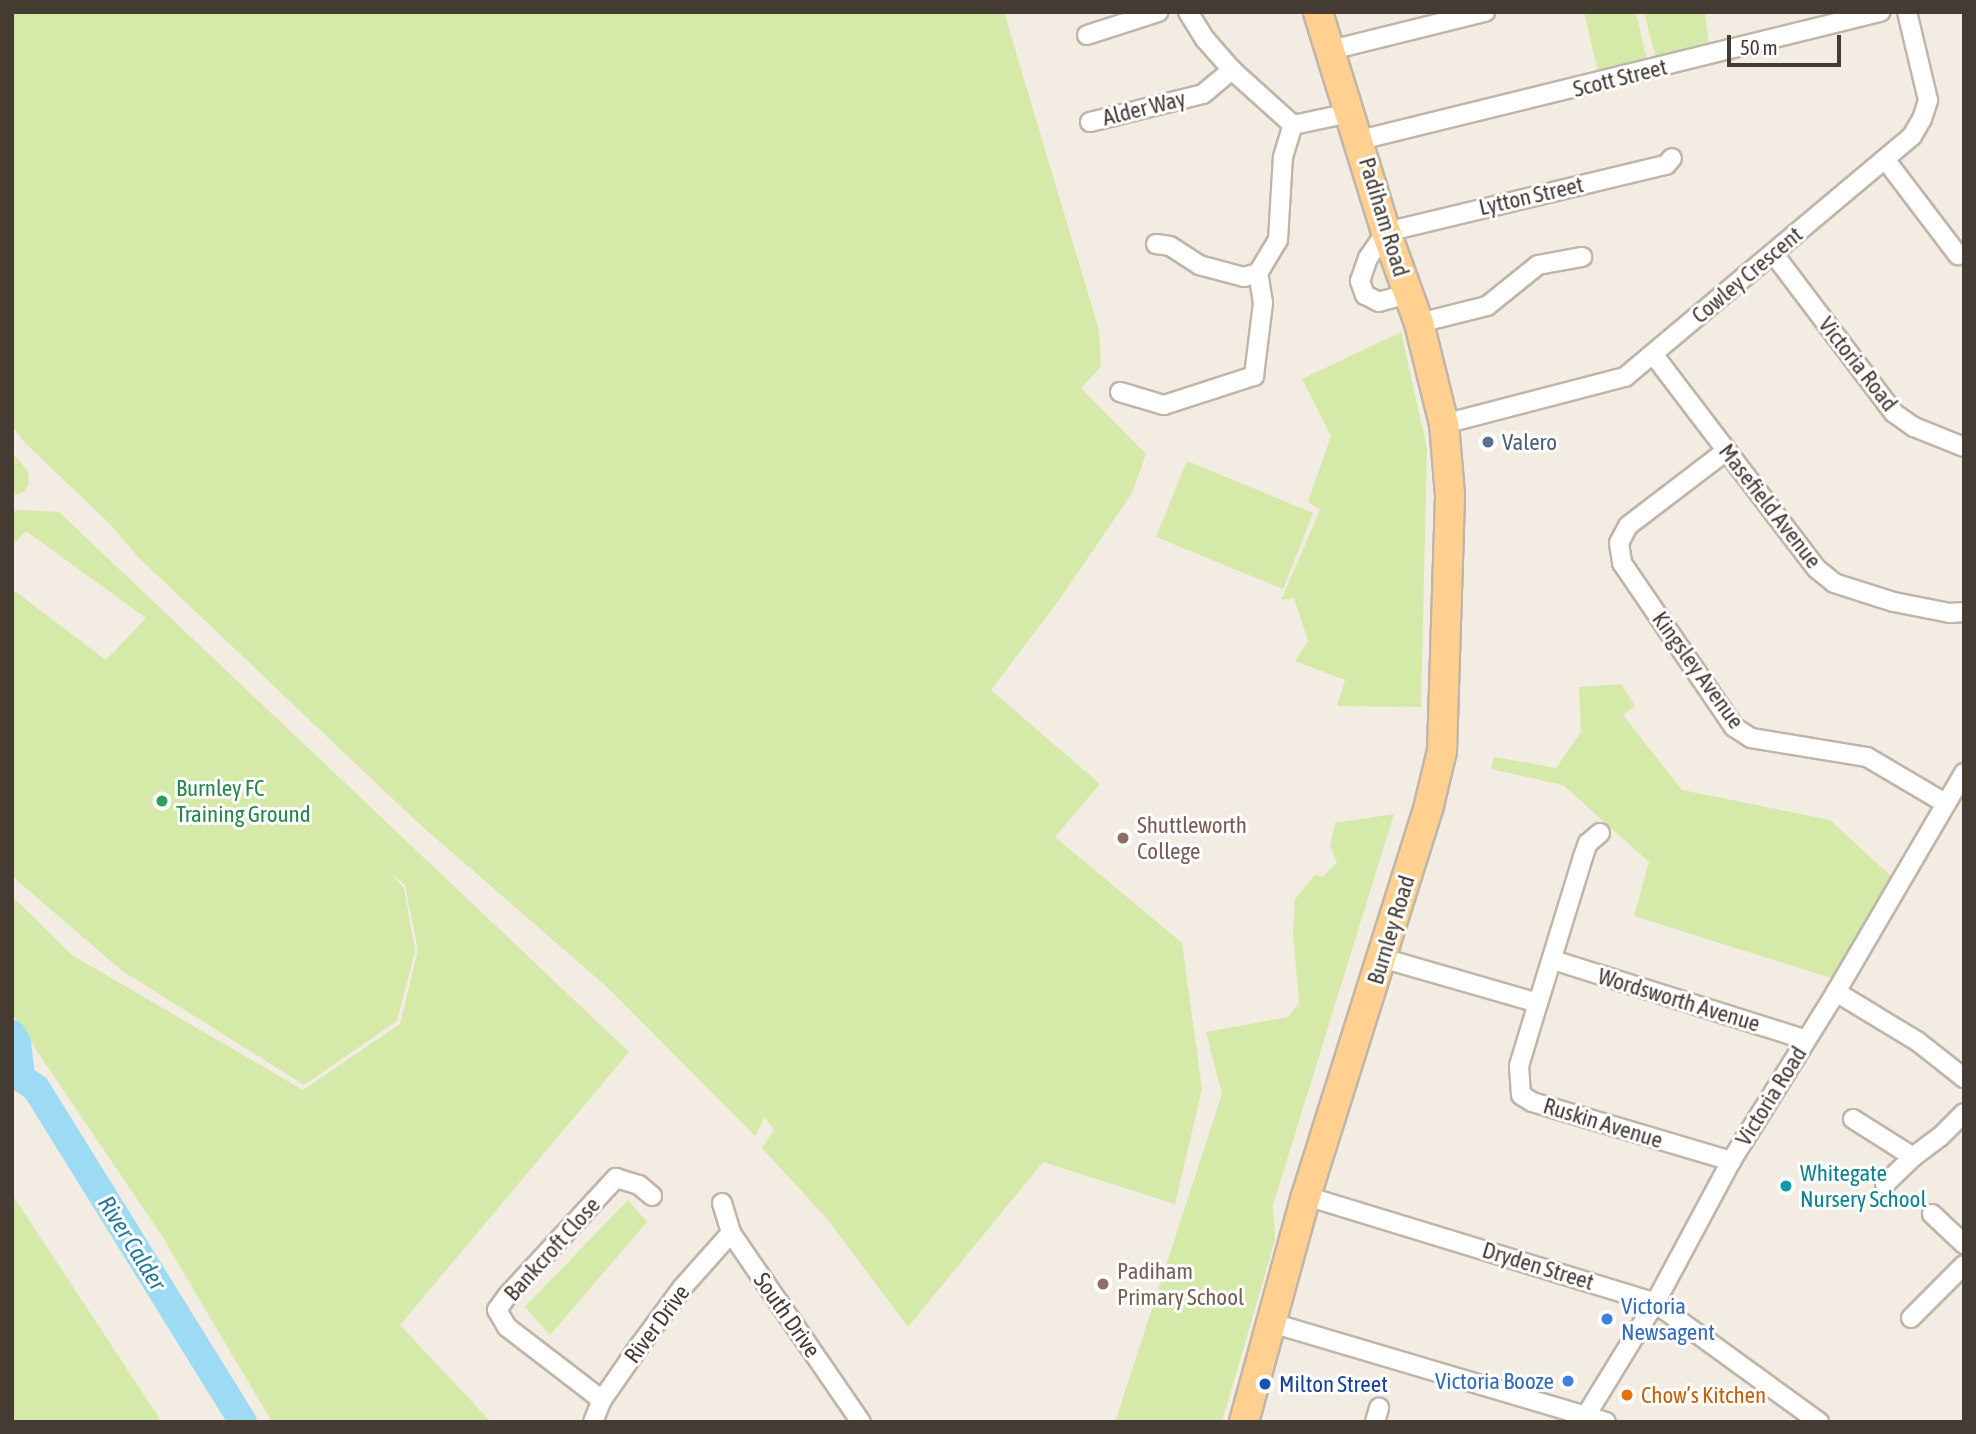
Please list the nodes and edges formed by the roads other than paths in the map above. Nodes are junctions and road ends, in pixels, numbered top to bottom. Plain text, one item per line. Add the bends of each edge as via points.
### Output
1 (1158, 12) edge
2 (1188, 12) edge
3 (1318, 12) edge
4 (1485, 12) edge
5 (1880, 12) edge
6 (1907, 12) edge
7 (1087, 35) dead end
8 (1331, 50) junction
9 (1232, 70) junction
10 (1350, 113) junction
11 (1090, 122) dead end
12 (1293, 125) junction
13 (1360, 140) junction
14 (1672, 158) dead end
15 (1885, 159) junction
16 (1386, 232) junction
17 (1156, 244) dead end
18 (1773, 253) junction
19 (1958, 255) dead end
20 (1582, 257) dead end
21 (1258, 273) junction
22 (1408, 294) junction
23 (1419, 323) junction
24 (1653, 354) junction
25 (1120, 392) dead end
26 (1444, 424) junction
27 (1964, 447) edge
28 (1726, 452) junction
29 (1964, 612) edge
30 (1964, 773) edge
31 (1945, 803) junction
32 (1600, 833) dead end
33 (1382, 958) junction
34 (1553, 960) junction
35 (1836, 992) junction
36 (1538, 1003) junction
37 (1805, 1040) junction
38 (1964, 1077) edge
39 (1964, 1113) edge
40 (1853, 1119) dead end
41 (1913, 1157) junction
42 (1731, 1161) junction
43 (1885, 1184) dead end
44 (652, 1196) dead end
45 (1306, 1196) junction
46 (722, 1203) dead end
47 (1932, 1214) dead end
48 (730, 1233) junction
49 (1964, 1244) edge
50 (1964, 1265) edge
51 (1655, 1303) junction
52 (1911, 1318) dead end
53 (1272, 1323) junction
54 (601, 1400) junction
55 (1584, 1419) edge
56 (593, 1422) edge
57 (861, 1422) edge
58 (1244, 1422) edge
59 (1606, 1422) edge
60 (1819, 1422) edge

1 - 7 street
2 - 9 street
3 - 8 main road, Padiham Road
4 - 8 street
5 - 13 street, Scott Street
6 - 15 street, Cowley Crescent via 1928,100 1912,136
8 - 10 main road, Padiham Road
9 - 11 street, Alder Way via 1203,94
9 - 12 street
10 - 12 street
10 - 13 main road, Padiham Road
12 - 21 street via 1283,157 1278,240
13 - 16 main road, Padiham Road
14 - 16 street, Lytton Street via 1666,165
15 - 18 street, Cowley Crescent
15 - 19 street
16 - 22 main road, Padiham Road
16 - 22 street via 1368,258 1362,288 1379,302
17 - 21 street via 1170,246 1199,265 1244,277
18 - 24 street, Cowley Crescent
18 - 27 street, Victoria Road via 1894,413 1914,427
20 - 23 street via 1538,265 1487,306
21 - 25 street via 1263,303 1254,376 1164,405
22 - 23 main road, Padiham Road
23 - 26 main road, Padiham Road
24 - 26 street, Cowley Crescent via 1625,377
24 - 28 street, Masefield Avenue
26 - 33 main road, Burnley Road via 1450,495 1442,751
28 - 29 street, Masefield Avenue via 1817,569 1834,583 1894,602
28 - 31 street, Kingsley Avenue via 1628,526 1619,543 1622,564 1734,727 1751,738 1867,757
30 - 31 street, Victoria Road
31 - 35 street, Victoria Road
32 - 34 street via 1588,842
33 - 36 street
33 - 45 main road, Burnley Road
34 - 36 street
34 - 37 street, Wordsworth Avenue
35 - 37 street, Victoria Road
35 - 38 street via 1917,1041
36 - 42 street, Ruskin Avenue via 1520,1066 1521,1095
37 - 42 street, Victoria Road
39 - 41 street
40 - 41 street
41 - 43 street
42 - 51 street, Victoria Road
44 - 54 street, Bankcroft Close via 639,1185 616,1178 498,1310 507,1327
45 - 51 street, Dryden Street
45 - 53 main road, Burnley Road
46 - 48 street, South Drive
47 - 49 street
48 - 54 street, River Drive via 682,1288
48 - 57 street, South Drive
50 - 52 street
51 - 55 street, Victoria Road
51 - 60 street, Dryden Street
53 - 55 street
53 - 58 main road, Burnley Road
54 - 56 street, River Drive
55 - 59 street

